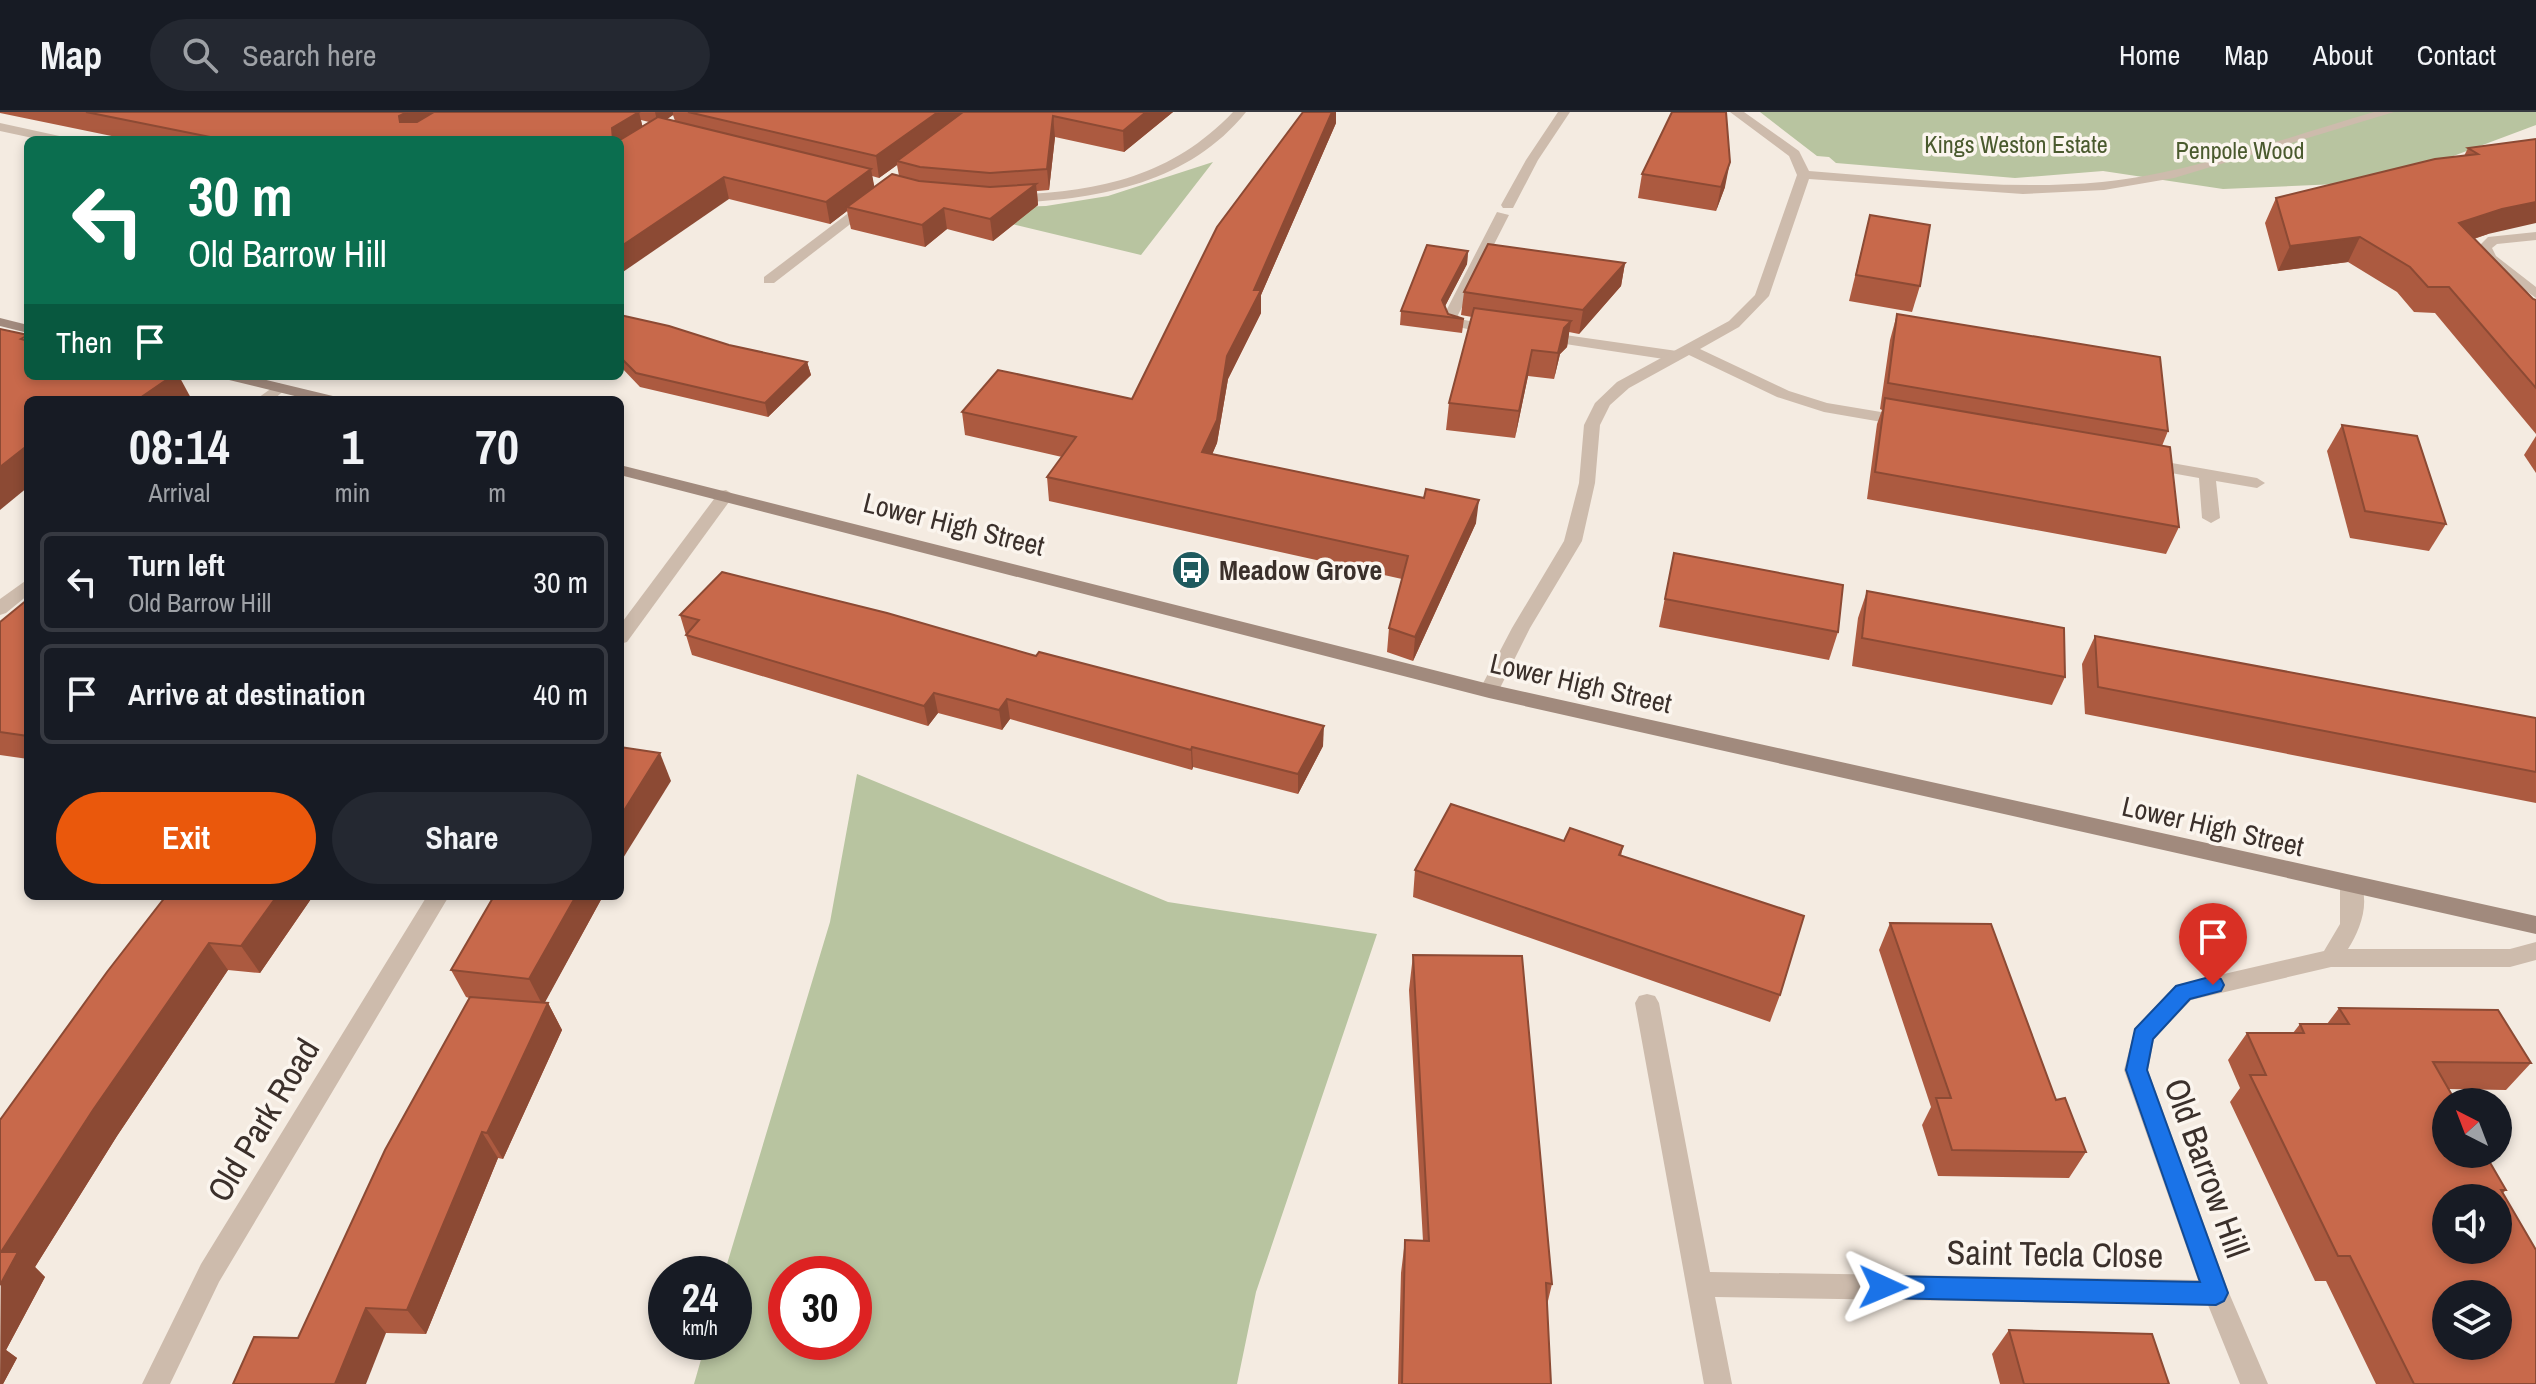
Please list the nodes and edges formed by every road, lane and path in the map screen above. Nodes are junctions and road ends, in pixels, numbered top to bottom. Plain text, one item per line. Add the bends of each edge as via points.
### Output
1 (1240, 112) edge
2 (1564, 112) edge
3 (1736, 112) edge
4 (2388, 112) edge
5 (0, 127) edge
6 (42, 136) edge
7 (1804, 175) junction
8 (878, 197) edge
9 (999, 200) edge
10 (2536, 236) edge
11 (769, 280) dead end
12 (2536, 294) edge
13 (0, 322) edge
14 (24, 328) edge
15 (1683, 353) junction
16 (246, 380) edge
17 (290, 380) edge
18 (279, 388) junction
19 (268, 396) edge
20 (314, 396) edge
21 (1916, 423) edge
22 (2131, 461) edge
23 (624, 471) edge
24 (2207, 474) junction
25 (2257, 483) dead end
26 (726, 495) junction
27 (2211, 518) dead end
28 (24, 588) edge
29 (0, 609) edge
30 (624, 633) edge
31 (1489, 691) junction
32 (2351, 886) junction
33 (436, 900) edge
34 (2536, 925) edge
35 (2536, 951) edge
36 (2331, 958) junction
37 (1647, 1003) dead end
38 (1701, 1284) junction
39 (2216, 1293) junction
40 (156, 1384) edge
41 (1718, 1384) edge
42 (2254, 1384) edge

1 - 9 street via 1208,145 1152,174 1066,195
2 - 15 street via 1532,160 1452,319 1464,326 1517,334
3 - 7 street via 1794,154
4 - 7 street via 2169,175 2092,187 2023,190
5 - 6 street
7 - 15 street via 1762,296 1734,324
8 - 11 street
10 - 12 street via 2493,240 2485,247 2490,258
13 - 14 main road
15 - 21 street via 1824,407
15 - 31 street via 1623,385 1603,403 1592,425 1587,483 1573,541
16 - 18 main road
17 - 18 main road
18 - 19 street
18 - 20 main road
22 - 24 street
23 - 26 main road, Lower High Street
24 - 25 street
24 - 27 street
26 - 30 street
26 - 31 main road, Lower High Street
28 - 29 street
31 - 32 main road, Lower High Street
32 - 34 main road, Lower High Street
32 - 36 street via 2351,925
33 - 40 street, Old Park Road via 210,1273
35 - 36 street, Old Barrow Hill via 2510,958
36 - 39 street, Old Barrow Hill via 2184,992 2143,1035 2136,1070
37 - 38 street
38 - 39 street, Saint Tecla Close
38 - 41 street
39 - 42 street, Old Barrow Hill

